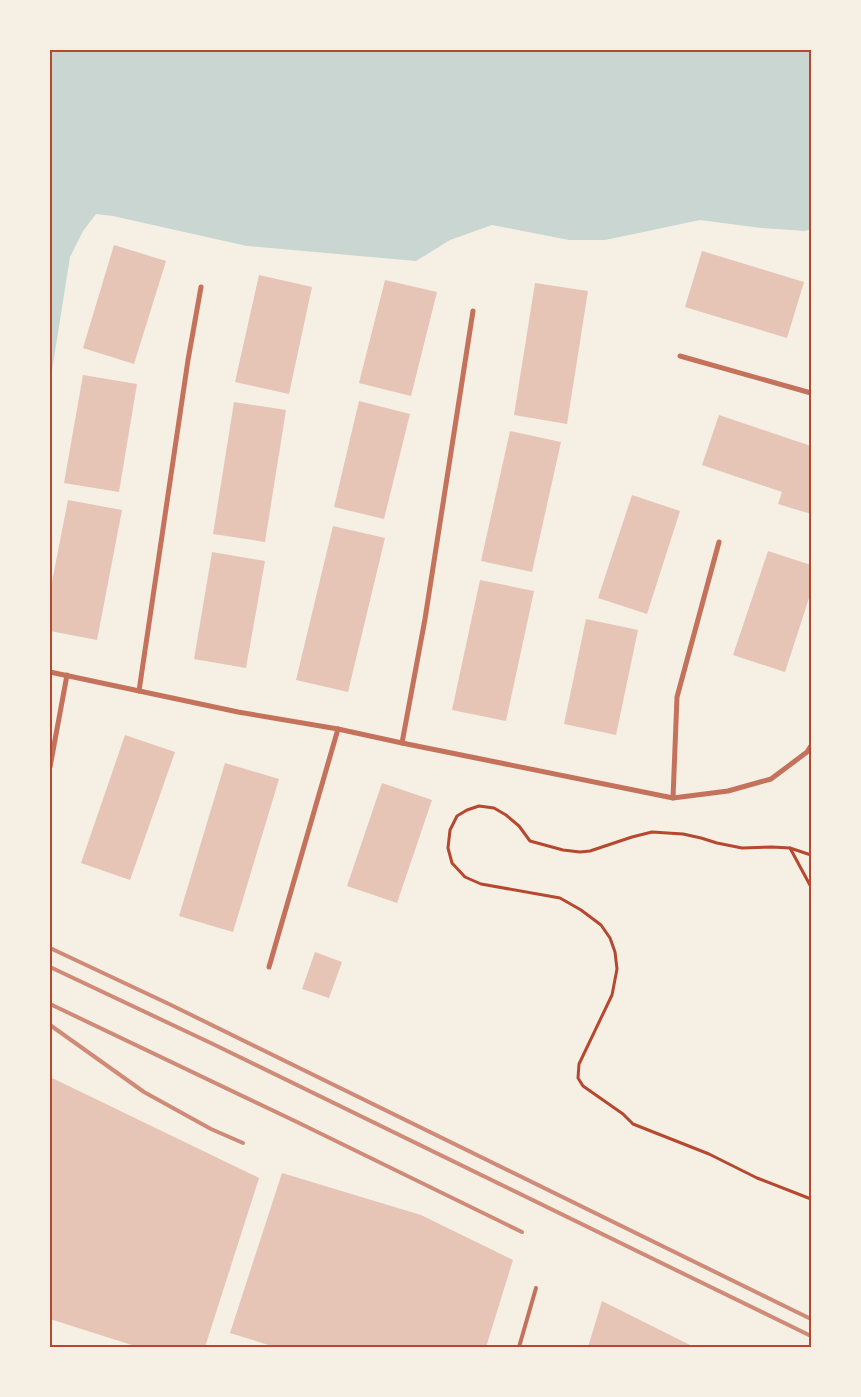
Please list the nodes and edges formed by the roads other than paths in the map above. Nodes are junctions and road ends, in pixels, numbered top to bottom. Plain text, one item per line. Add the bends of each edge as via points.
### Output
1 (201, 287) dead end
2 (473, 310) dead end
3 (680, 356) dead end
4 (811, 393) edge
5 (719, 542) dead end
6 (50, 672) edge
7 (67, 675) junction
8 (139, 691) junction
9 (338, 728) junction
10 (402, 743) junction
11 (811, 746) edge
12 (50, 767) edge
13 (673, 798) junction
14 (269, 967) dead end
15 (536, 1288) dead end
16 (519, 1347) edge

1 - 8 street
2 - 10 street via 425,619
3 - 4 street
5 - 13 street via 677,697
6 - 7 street
7 - 8 street
7 - 12 street
8 - 9 street via 238,712
9 - 10 street
9 - 14 street
10 - 13 street
11 - 13 street via 770,779 728,791
15 - 16 lane

